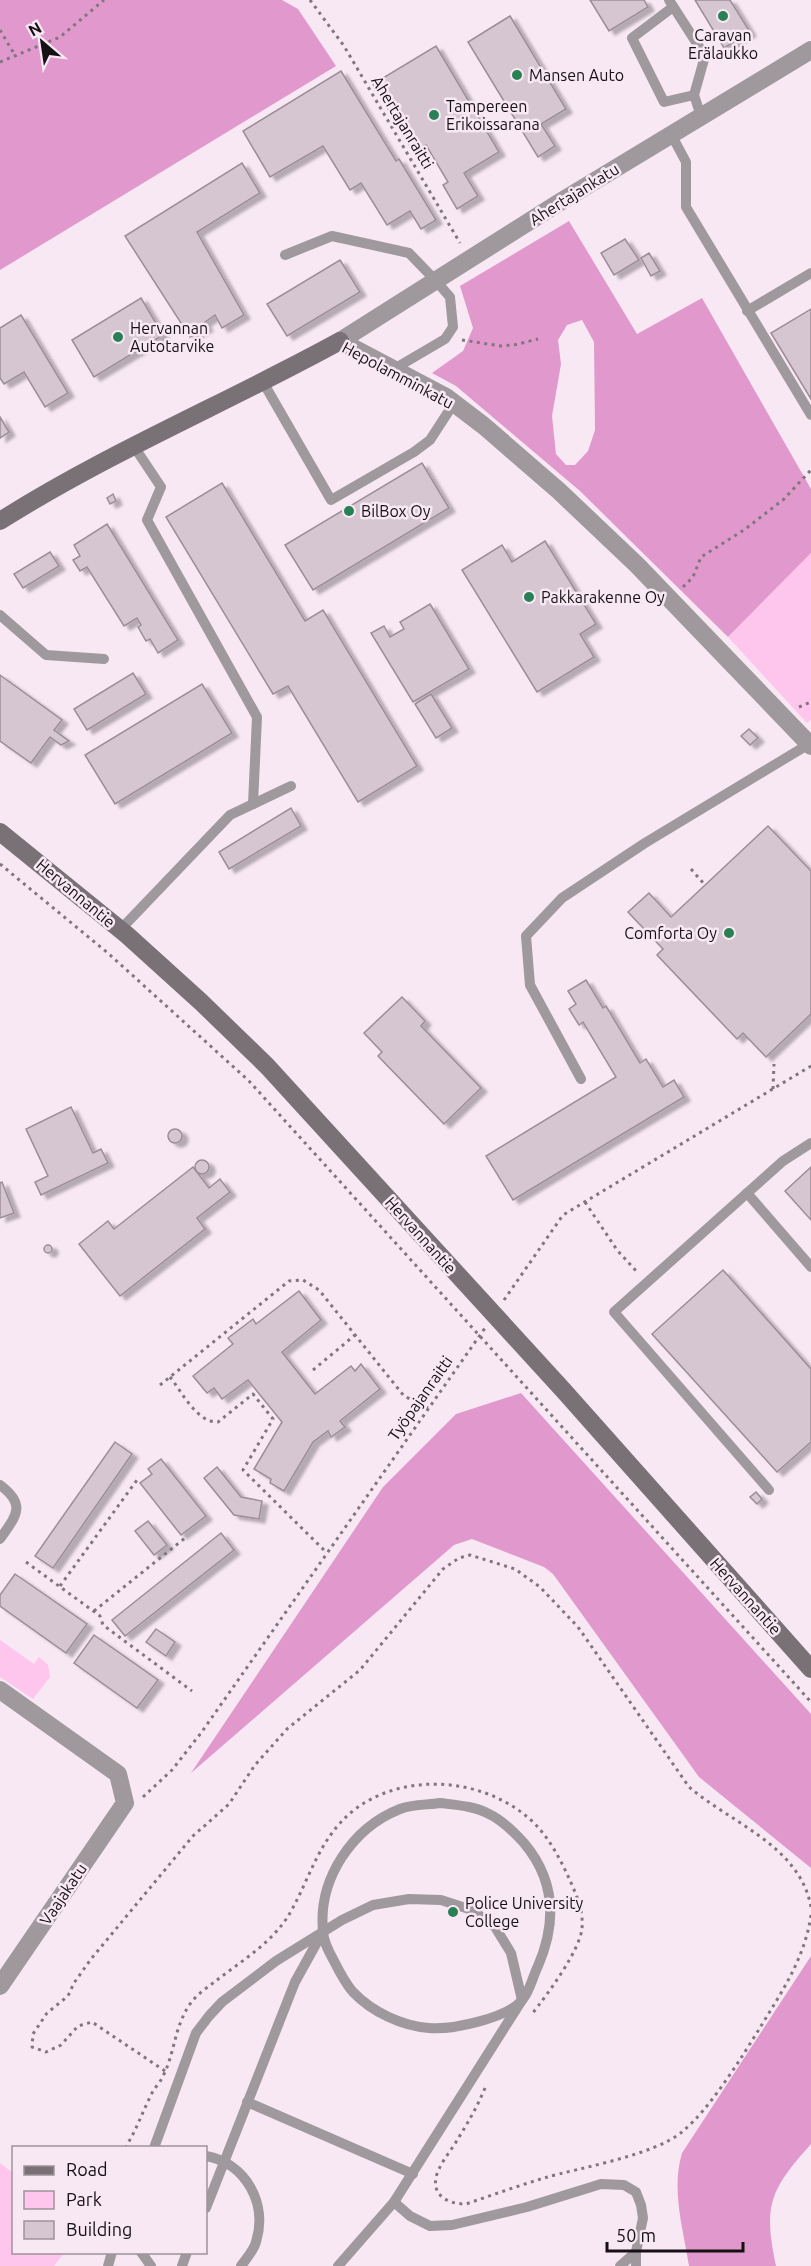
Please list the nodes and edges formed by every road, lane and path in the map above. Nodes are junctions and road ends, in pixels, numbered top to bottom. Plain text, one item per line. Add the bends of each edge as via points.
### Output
1 (104, 0) edge
2 (310, 0) edge
3 (671, 3) edge
4 (0, 30) edge
5 (811, 50) edge
6 (16, 57) junction
7 (0, 62) edge
8 (694, 95) junction
9 (700, 116) junction
10 (671, 134) junction
11 (285, 255) dead end
12 (470, 259) junction
13 (811, 273) edge
14 (436, 281) junction
15 (747, 311) junction
16 (445, 339) junction
17 (538, 339) dead end
18 (340, 341) junction
19 (394, 369) junction
20 (263, 382) junction
21 (454, 403) junction
22 (811, 415) edge
23 (134, 445) junction
24 (811, 470) edge
25 (0, 521) edge
26 (672, 600) junction
27 (0, 615) edge
28 (104, 659) dead end
29 (810, 745) edge
30 (291, 786) dead end
31 (253, 804) junction
32 (0, 832) edge
33 (0, 864) edge
34 (691, 869) dead end
35 (705, 885) dead end
36 (120, 930) junction
37 (774, 1064) dead end
38 (811, 1066) edge
39 (581, 1079) dead end
40 (773, 1089) junction
41 (811, 1143) edge
42 (747, 1193) junction
43 (585, 1202) junction
44 (811, 1267) edge
45 (647, 1283) junction
46 (494, 1314) junction
47 (480, 1334) junction
48 (355, 1335) junction
49 (313, 1370) dead end
50 (170, 1377) junction
51 (160, 1385) dead end
52 (428, 1408) junction
53 (137, 1480) dead end
54 (0, 1485) edge
55 (769, 1490) dead end
56 (185, 1538) dead end
57 (0, 1539) edge
58 (327, 1553) junction
59 (26, 1562) dead end
60 (60, 1587) junction
61 (94, 1611) junction
62 (811, 1669) edge
63 (0, 1690) edge
64 (192, 1690) dead end
65 (811, 1702) edge
66 (125, 1803) junction
67 (811, 1907) edge
68 (811, 1915) edge
69 (322, 1932) junction
70 (0, 1986) edge
71 (522, 2000) junction
72 (529, 2019) dead end
73 (165, 2071) junction
74 (488, 2082) dead end
75 (247, 2102) junction
76 (126, 2146) edge
77 (155, 2146) edge
78 (207, 2156) edge
79 (224, 2162) junction
80 (413, 2174) junction
81 (394, 2202) junction
82 (207, 2205) edge
83 (636, 2252) junction
84 (142, 2254) edge
85 (151, 2266) edge
86 (241, 2266) edge
87 (338, 2266) edge
88 (620, 2266) edge
89 (636, 2266) edge

1 - 6 path via 60,37
2 - 12 path, Ahertajanraitti via 344,46
3 - 8 lane via 705,56
3 - 8 lane via 632,38 664,102
4 - 6 path
5 - 9 street, Ahertajankatu
6 - 7 path
8 - 9 lane
9 - 10 street, Ahertajankatu
10 - 12 street, Ahertajankatu
10 - 15 lane via 686,162 686,207
11 - 14 lane via 332,236 409,253
12 - 14 street, Ahertajankatu
13 - 15 lane
14 - 16 lane via 450,297 453,314 453,327
14 - 18 street, Ahertajankatu
15 - 22 lane
16 - 17 path via 501,346
16 - 19 lane
18 - 19 street, Hepolamminkatu
18 - 20 main road, Hepolamminkatu
19 - 21 street, Hepolamminkatu
20 - 21 lane via 331,500 430,440
20 - 23 main road, Hepolamminkatu
21 - 26 street, Hepolamminkatu via 559,491
23 - 25 main road, Hepolamminkatu
23 - 31 lane via 161,487 147,520 257,717
24 - 26 path via 776,505 701,556 693,577
26 - 29 street, Hepolamminkatu
27 - 28 lane via 46,655
29 - 39 lane via 645,843 562,898 526,936 530,985
30 - 31 lane
31 - 36 lane via 230,815
32 - 36 main road, Hervannantie
33 - 47 path via 109,954 249,1081
34 - 35 path
36 - 46 main road, Hervannantie via 267,1066
37 - 40 path
38 - 40 path, Työpajanraitti
40 - 43 path, Työpajanraitti
41 - 42 lane via 783,1161
42 - 44 lane
42 - 45 lane
43 - 45 path via 617,1250
43 - 46 path, Työpajanraitti via 563,1215
45 - 55 lane via 614,1312
46 - 47 path, Työpajanraitti
46 - 62 main road, Hervannantie
47 - 52 path, Työpajanraitti
47 - 65 path
48 - 49 path
48 - 50 path via 319,1290 303,1280 289,1281
48 - 52 path via 404,1396
50 - 51 path
50 - 58 path via 201,1416 211,1422 218,1422 253,1394 273,1419 243,1470
52 - 58 path, Työpajanraitti
53 - 60 path
54 - 57 lane via 17,1504 16,1516
56 - 61 path
58 - 66 path, Työpajanraitti via 172,1770 138,1802
59 - 60 path
60 - 61 path
61 - 64 path via 103,1625
63 - 66 street via 118,1774
66 - 70 street, Vaajakatu
67 - 73 path via 805,1886 789,1862 688,1787 562,1608 516,1569 470,1555 443,1569 360,1670 287,1729 229,1804 193,1836 91,1959 68,1996 47,2013 33,2034 33,2047 46,2052 61,2045 78,2026 92,2022
68 - 74 path via 792,1975 745,2052 696,2120 666,2142 466,2204 454,2204 437,2189 439,2169
69 - 71 lane via 353,1992 378,2012 405,2025 431,2028 478,2022
69 - 71 lane via 373,1905 409,1899 441,1900 472,1910 495,1927 511,1953
69 - 71 lane via 330,1879 340,1857 381,1817 403,1808 440,1803 489,1813 529,1849 542,1869 549,1896 551,1917 544,1952
69 - 75 lane via 296,1982
69 - 77 lane via 246,1983 209,2016 196,2033
71 - 80 lane
72 - 73 path via 563,1968 582,1929 579,1907 560,1858 534,1823 499,1798 474,1788 423,1785 375,1798 338,1826 323,1845 276,1932 190,2003 178,2026
73 - 76 path
75 - 79 lane
75 - 80 lane
78 - 79 lane
79 - 82 lane
79 - 86 lane via 240,2173 255,2194 260,2218 256,2244
80 - 81 lane
81 - 83 lane via 430,2226 452,2225 601,2184 624,2185 636,2192 641,2205 643,2218
81 - 87 lane
83 - 88 lane
83 - 89 lane
84 - 85 lane

